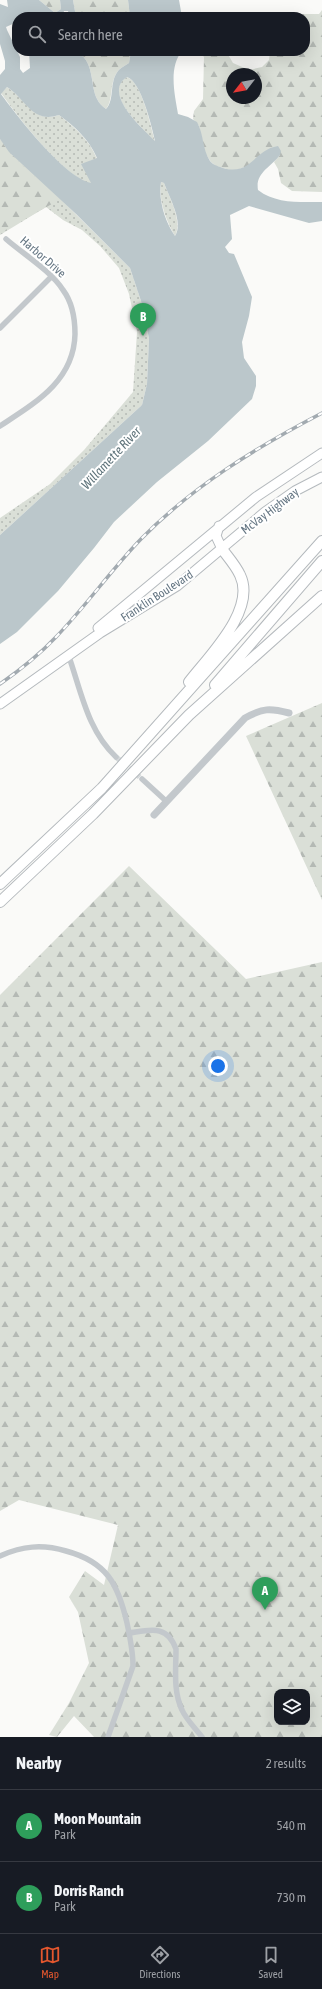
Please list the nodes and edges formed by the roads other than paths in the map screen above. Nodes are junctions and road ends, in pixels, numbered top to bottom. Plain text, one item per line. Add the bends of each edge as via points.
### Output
1 (6, 239) dead end
2 (51, 277) junction
3 (0, 328) edge
4 (0, 426) edge
5 (322, 453) edge
6 (322, 477) edge
7 (219, 526) junction
8 (322, 541) edge
9 (222, 549) junction
10 (322, 561) edge
11 (322, 596) edge
12 (68, 654) junction
13 (0, 704) edge
14 (289, 713) dead end
15 (189, 715) junction
16 (134, 752) junction
17 (116, 756) tunnel mouth
18 (142, 779) tunnel mouth
19 (166, 801) junction
20 (154, 815) dead end
21 (0, 884) edge
22 (0, 902) edge
23 (0, 1556) edge
24 (129, 1633) junction
25 (108, 1737) edge
26 (202, 1737) edge

1 - 2 street, Harbor Drive
2 - 3 street
2 - 4 street, Harbor Drive via 63,290 71,307 75,325 75,344 70,362 51,391
5 - 7 main road, Franklin Boulevard via 256,496
6 - 9 main road, McVay Highway via 295,491 265,512
7 - 9 main road via 216,536
7 - 12 main road, Franklin Boulevard
8 - 16 highway
9 - 12 main road, Franklin Boulevard via 177,586
9 - 16 highway via 240,576 243,595 239,614
10 - 15 highway
11 - 15 highway
12 - 13 main road, Franklin Boulevard
12 - 17 street via 94,730
14 - 19 street via 272,709 258,711 245,718
15 - 22 highway via 93,814
16 - 21 highway via 102,788
18 - 19 street
19 - 20 street
23 - 24 street via 25,1547 40,1546 65,1550 90,1560 104,1571 118,1591
24 - 25 street via 133,1666
24 - 26 street via 158,1630 165,1632 174,1642 176,1693 182,1711

